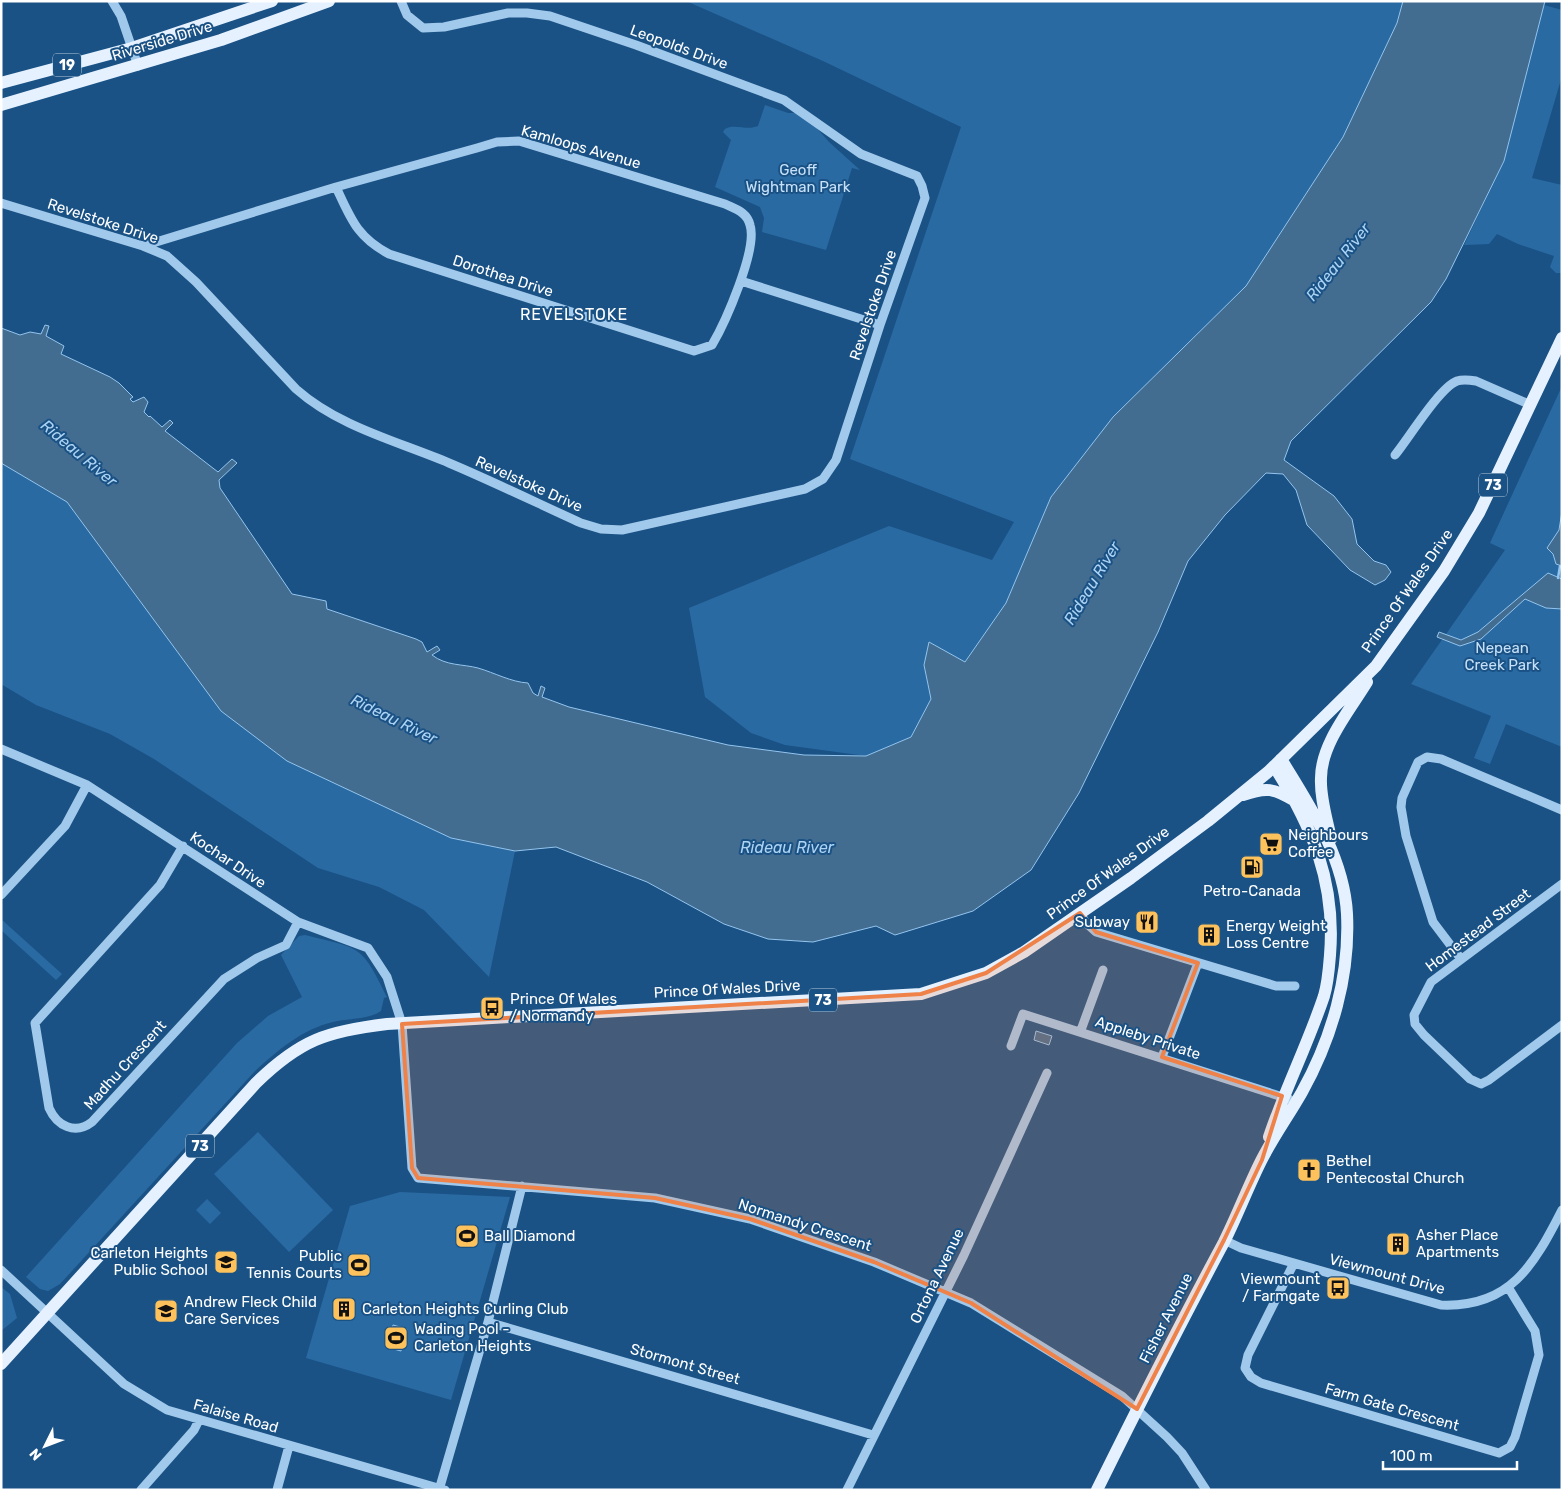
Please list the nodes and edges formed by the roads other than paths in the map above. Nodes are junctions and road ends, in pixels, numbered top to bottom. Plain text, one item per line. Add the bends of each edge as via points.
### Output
1 (112, 1) edge
2 (272, 1) edge
3 (328, 1) edge
4 (400, 1) edge
5 (132, 48) junction
6 (138, 66) junction
7 (1, 83) edge
8 (1, 104) edge
9 (336, 188) junction
10 (924, 199) joint
11 (1, 204) edge
12 (143, 246) junction
13 (740, 281) junction
14 (880, 325) junction
15 (1562, 338) edge
16 (1531, 405) junction
17 (1395, 455) dead end
18 (1381, 660) junction
19 (1, 749) edge
20 (1278, 763) junction
21 (87, 785) junction
22 (1237, 798) junction
23 (1297, 802) junction
24 (1562, 810) edge
25 (183, 846) junction
26 (1334, 856) junction
27 (1562, 884) edge
28 (1, 895) edge
29 (1080, 913) junction
30 (298, 922) junction
31 (1332, 930) junction
32 (1347, 930) junction
33 (1461, 959) junction
34 (1198, 963) junction
35 (1103, 970) dead end
36 (1295, 986) dead end
37 (402, 1024) junction
38 (1562, 1025) edge
39 (1081, 1030) junction
40 (1011, 1046) dead end
41 (1162, 1057) junction
42 (1047, 1073) dead end
43 (1282, 1096) junction
44 (1296, 1102) junction
45 (1262, 1160) junction
46 (522, 1186) junction
47 (1562, 1210) edge
48 (1224, 1240) junction
49 (1294, 1263) junction
50 (1, 1270) edge
51 (1508, 1287) junction
52 (945, 1292) junction
53 (48, 1314) junction
54 (488, 1322) junction
55 (1, 1364) edge
56 (1137, 1409) junction
57 (199, 1420) junction
58 (873, 1435) junction
59 (289, 1446) junction
60 (441, 1489) edge
61 (140, 1490) edge
62 (277, 1490) edge
63 (847, 1490) edge
64 (1097, 1490) edge
65 (1206, 1490) edge

1 - 5 street
2 - 5 main road, Riverside Drive / 19
3 - 6 main road, Riverside Drive / 19
4 - 10 street, Leopolds Drive via 407,16 423,28 444,27 508,13 550,16 765,93 795,106 861,154 917,176
5 - 6 street
5 - 7 main road, Riverside Drive / 19
6 - 8 main road, Riverside Drive / 19
9 - 12 street, Kamloops Avenue
9 - 13 street, Dorothea Drive via 355,228 370,244 389,254 694,351 712,345
9 - 13 street, Kamloops Avenue via 497,142 519,141 742,212 750,224 752,236
10 - 14 street, Revelstoke Drive
11 - 12 street, Revelstoke Drive
12 - 14 street, Revelstoke Drive via 167,256 184,270 312,404 348,424 451,464 601,529 622,530 786,494 805,489 823,479 836,460
13 - 14 street
15 - 16 main road, Prince Of Wales Drive / 73
16 - 17 street via 1476,381 1456,381 1441,395
16 - 18 main road, Prince Of Wales Drive / 73 via 1479,513 1444,571
18 - 20 main road, Prince Of Wales Drive / 73
18 - 26 main road via 1323,759 1322,794
19 - 21 street, Kochar Drive
20 - 22 main road, Prince Of Wales Drive / 73
20 - 23 main road, Fisher Avenue
20 - 26 main road, Fisher Avenue via 1310,807
21 - 25 street, Kochar Drive
21 - 28 street via 66,826
22 - 23 main road via 1256,790 1271,789
22 - 29 main road, Prince Of Wales Drive / 73
23 - 31 main road, Fisher Avenue via 1317,847 1325,875
24 - 33 street via 1441,759 1427,757 1418,762 1402,798 1406,836 1433,922
25 - 30 street, Kochar Drive
25 - 30 street, Madhu Crescent via 160,885 35,1023 49,1108 52,1116 66,1127 76,1129 92,1122 224,979 286,944
26 - 32 main road, Fisher Avenue via 1345,903
27 - 33 street, Homestead Street
29 - 34 street via 1096,932
29 - 37 main road, Prince Of Wales Drive / 73 via 1024,952 986,973 921,994
30 - 37 street, Kochar Drive via 368,948 387,977
31 - 32 main road
31 - 43 main road, Fisher Avenue via 1324,995
32 - 44 main road, Fisher Avenue via 1343,985 1333,1022
33 - 38 street, Homestead Street via 1431,982 1414,1015 1415,1024 1424,1035 1470,1079 1481,1084 1489,1080
34 - 36 street via 1276,986
34 - 41 street
35 - 39 street
37 - 46 street, Normandy Crescent via 414,1174 424,1179
37 - 53 main road, Prince Of Wales Drive / 73 via 330,1033 310,1041 272,1067
39 - 40 street, Appleby Private via 1024,1014
39 - 41 street, Appleby Private
41 - 43 street, Appleby Private
42 - 52 street, Ortona Avenue
43 - 44 street, Appleby Private
43 - 45 main road, Fisher Avenue
44 - 45 main road, Fisher Avenue
45 - 48 main road, Fisher Avenue
46 - 52 street, Normandy Crescent via 655,1198 750,1219 874,1262
46 - 54 street
47 - 51 street, Viewmount Drive via 1535,1259
48 - 49 street, Viewmount Drive
48 - 56 main road, Fisher Avenue
49 - 51 street, Viewmount Drive via 1441,1305 1476,1303
49 - 51 street, Farm Gate Crescent via 1248,1355 1245,1368 1251,1377 1261,1384 1499,1453 1510,1447 1515,1437 1539,1355 1535,1330
50 - 53 street
52 - 56 street, Normandy Crescent via 987,1313 1122,1396
52 - 58 street, Ortona Avenue
53 - 55 main road, Prince Of Wales Drive / 73
53 - 57 street, Falaise Road via 124,1384 167,1410
54 - 58 street, Stormont Street
54 - 60 street
56 - 64 main road, Fisher Avenue
56 - 65 street, Normandy Crescent via 1182,1453
57 - 59 street, Falaise Road
57 - 61 street via 194,1430
58 - 63 street, Ortona Avenue
59 - 60 street, Falaise Road
59 - 62 street

